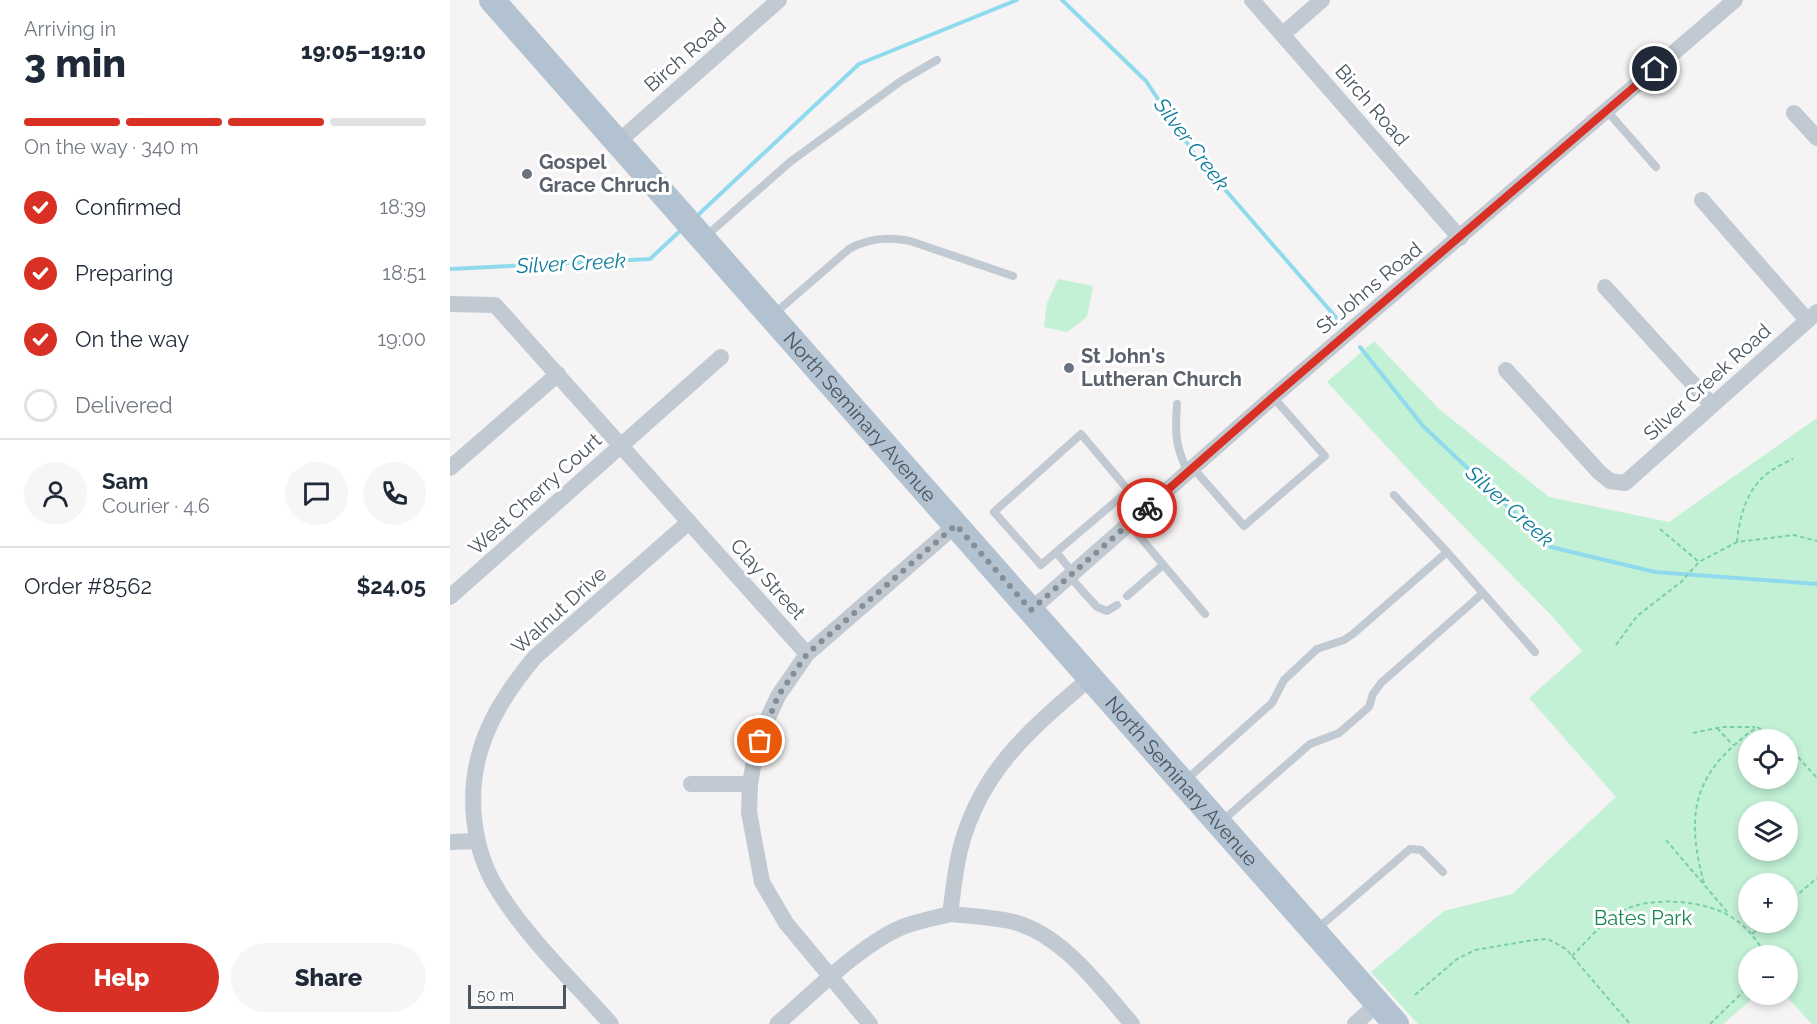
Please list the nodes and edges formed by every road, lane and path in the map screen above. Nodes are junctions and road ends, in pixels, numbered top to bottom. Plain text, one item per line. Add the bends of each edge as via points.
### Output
1 (780, 0) edge
2 (1252, 0) edge
3 (1322, 0) edge
4 (1735, 0) edge
5 (499, 2) edge
6 (1283, 34) junction
7 (937, 60) dead end
8 (1607, 111) junction
9 (1794, 113) dead end
10 (1817, 138) edge
11 (618, 142) junction
12 (1656, 167) dead end
13 (1702, 200) dead end
14 (1460, 238) junction
15 (703, 239) junction
16 (1013, 276) dead end
17 (1605, 286) dead end
18 (450, 304) edge
19 (771, 316) junction
20 (1812, 316) edge
21 (721, 357) dead end
22 (1506, 370) dead end
23 (558, 374) junction
24 (1273, 397) junction
25 (1177, 404) dead end
26 (1712, 405) junction
27 (622, 446) junction
28 (1793, 459) dead end
29 (450, 468) edge
30 (1190, 470) junction
31 (1129, 490) junction
32 (1394, 495) dead end
33 (1145, 510) junction
34 (689, 522) junction
35 (1129, 524) junction
36 (956, 525) junction
37 (1660, 529) dead end
38 (1817, 541) edge
39 (1737, 542) junction
40 (1056, 552) junction
41 (1447, 552) junction
42 (1699, 562) junction
43 (1163, 565) junction
44 (1071, 575) junction
45 (1483, 593) junction
46 (1127, 596) dead end
47 (450, 597) edge
48 (1117, 605) dead end
49 (1031, 610) junction
50 (1205, 614) dead end
51 (1616, 645) dead end
52 (1535, 652) dead end
53 (807, 654) junction
54 (1090, 678) junction
55 (1757, 727) junction
56 (1717, 728) junction
57 (1761, 729) edge
58 (1693, 733) dead end
59 (1733, 745) junction
60 (1798, 757) edge
61 (1817, 778) edge
62 (1183, 783) junction
63 (691, 784) dead end
64 (750, 784) junction
65 (1219, 824) junction
66 (1666, 840) dead end
67 (476, 841) junction
68 (450, 842) edge
69 (1443, 872) dead end
70 (1817, 878) edge
71 (1704, 884) junction
72 (1798, 894) edge
73 (950, 914) junction
74 (1731, 916) junction
75 (1314, 931) junction
76 (1752, 934) joint
77 (1759, 945) edge
78 (1572, 956) junction
79 (830, 978) junction
80 (1415, 995) dead end
81 (1738, 997) edge
82 (1378, 1003) junction
83 (611, 1024) edge
84 (777, 1024) edge
85 (870, 1024) edge
86 (1132, 1024) edge
87 (1355, 1024) edge
88 (1396, 1024) edge
89 (1630, 1024) edge
90 (1710, 1024) edge

1 - 11 street, Birch Road
2 - 6 street, Birch Road
3 - 6 street
4 - 8 street, St Johns Road
5 - 11 main road, North Seminary Avenue
6 - 14 street, Birch Road
7 - 15 lane via 901,81 790,162
8 - 12 lane
8 - 14 street, St Johns Road
9 - 10 street
11 - 15 main road, North Seminary Avenue
13 - 20 street
14 - 24 street, St Johns Road
15 - 19 main road, North Seminary Avenue
16 - 19 lane via 910,241 886,238 849,249
17 - 26 street
18 - 23 street, Clay Street via 495,305
19 - 36 main road, North Seminary Avenue
20 - 26 street, Silver Creek Road
21 - 27 street, West Cherry Court
22 - 26 street, Silver Creek Road via 1610,481 1625,483
23 - 27 street, Clay Street
23 - 29 street
24 - 30 street, St Johns Road
24 - 30 lane via 1325,456 1244,526
25 - 30 lane via 1178,453
27 - 34 street, Clay Street
27 - 47 street, West Cherry Court
28 - 39 path via 1754,486 1738,524
30 - 33 street, St Johns Road
31 - 33 lane
31 - 40 lane
31 - 40 lane via 1081,434 994,513 1041,565
32 - 41 lane
33 - 35 street, St Johns Road
34 - 53 street, Clay Street
34 - 67 street, Walnut Drive via 535,657 518,677 483,742 473,803
35 - 43 lane
35 - 44 street, St Johns Road
36 - 49 main road, North Seminary Avenue
36 - 53 street
37 - 42 path
38 - 39 path via 1794,536
39 - 42 path
40 - 44 lane
41 - 45 lane
41 - 62 lane via 1353,634 1317,649 1284,680 1272,703
42 - 51 path via 1681,582 1637,616
43 - 46 lane
43 - 50 lane
44 - 48 lane via 1097,607 1107,611
44 - 49 street, St Johns Road
45 - 52 lane
45 - 65 lane via 1381,682 1369,707 1339,733 1310,744
49 - 54 main road, North Seminary Avenue
53 - 64 street via 778,696 764,727
54 - 62 main road, North Seminary Avenue
54 - 73 street via 1013,748 992,776 960,850
55 - 56 path
55 - 57 path
55 - 59 path
56 - 58 path
56 - 59 path
59 - 71 path via 1707,777 1698,801 1694,830
60 - 61 path
62 - 65 main road, North Seminary Avenue
63 - 64 street
64 - 79 street via 749,812 762,882 786,923
65 - 75 main road, North Seminary Avenue
66 - 71 path
67 - 68 street
67 - 83 street, Walnut Drive via 498,891 530,934
69 - 75 lane via 1421,850 1410,849
70 - 72 path
71 - 74 path
73 - 79 street via 904,926 872,944
73 - 86 street via 1011,921 1056,944 1079,963
74 - 76 path
74 - 78 path via 1697,904 1671,902 1625,909
75 - 82 main road, North Seminary Avenue
76 - 77 path
78 - 80 path via 1548,939 1475,950 1457,959
78 - 89 path
79 - 84 street
79 - 85 street
81 - 90 path
82 - 87 street
82 - 88 main road, North Seminary Avenue

